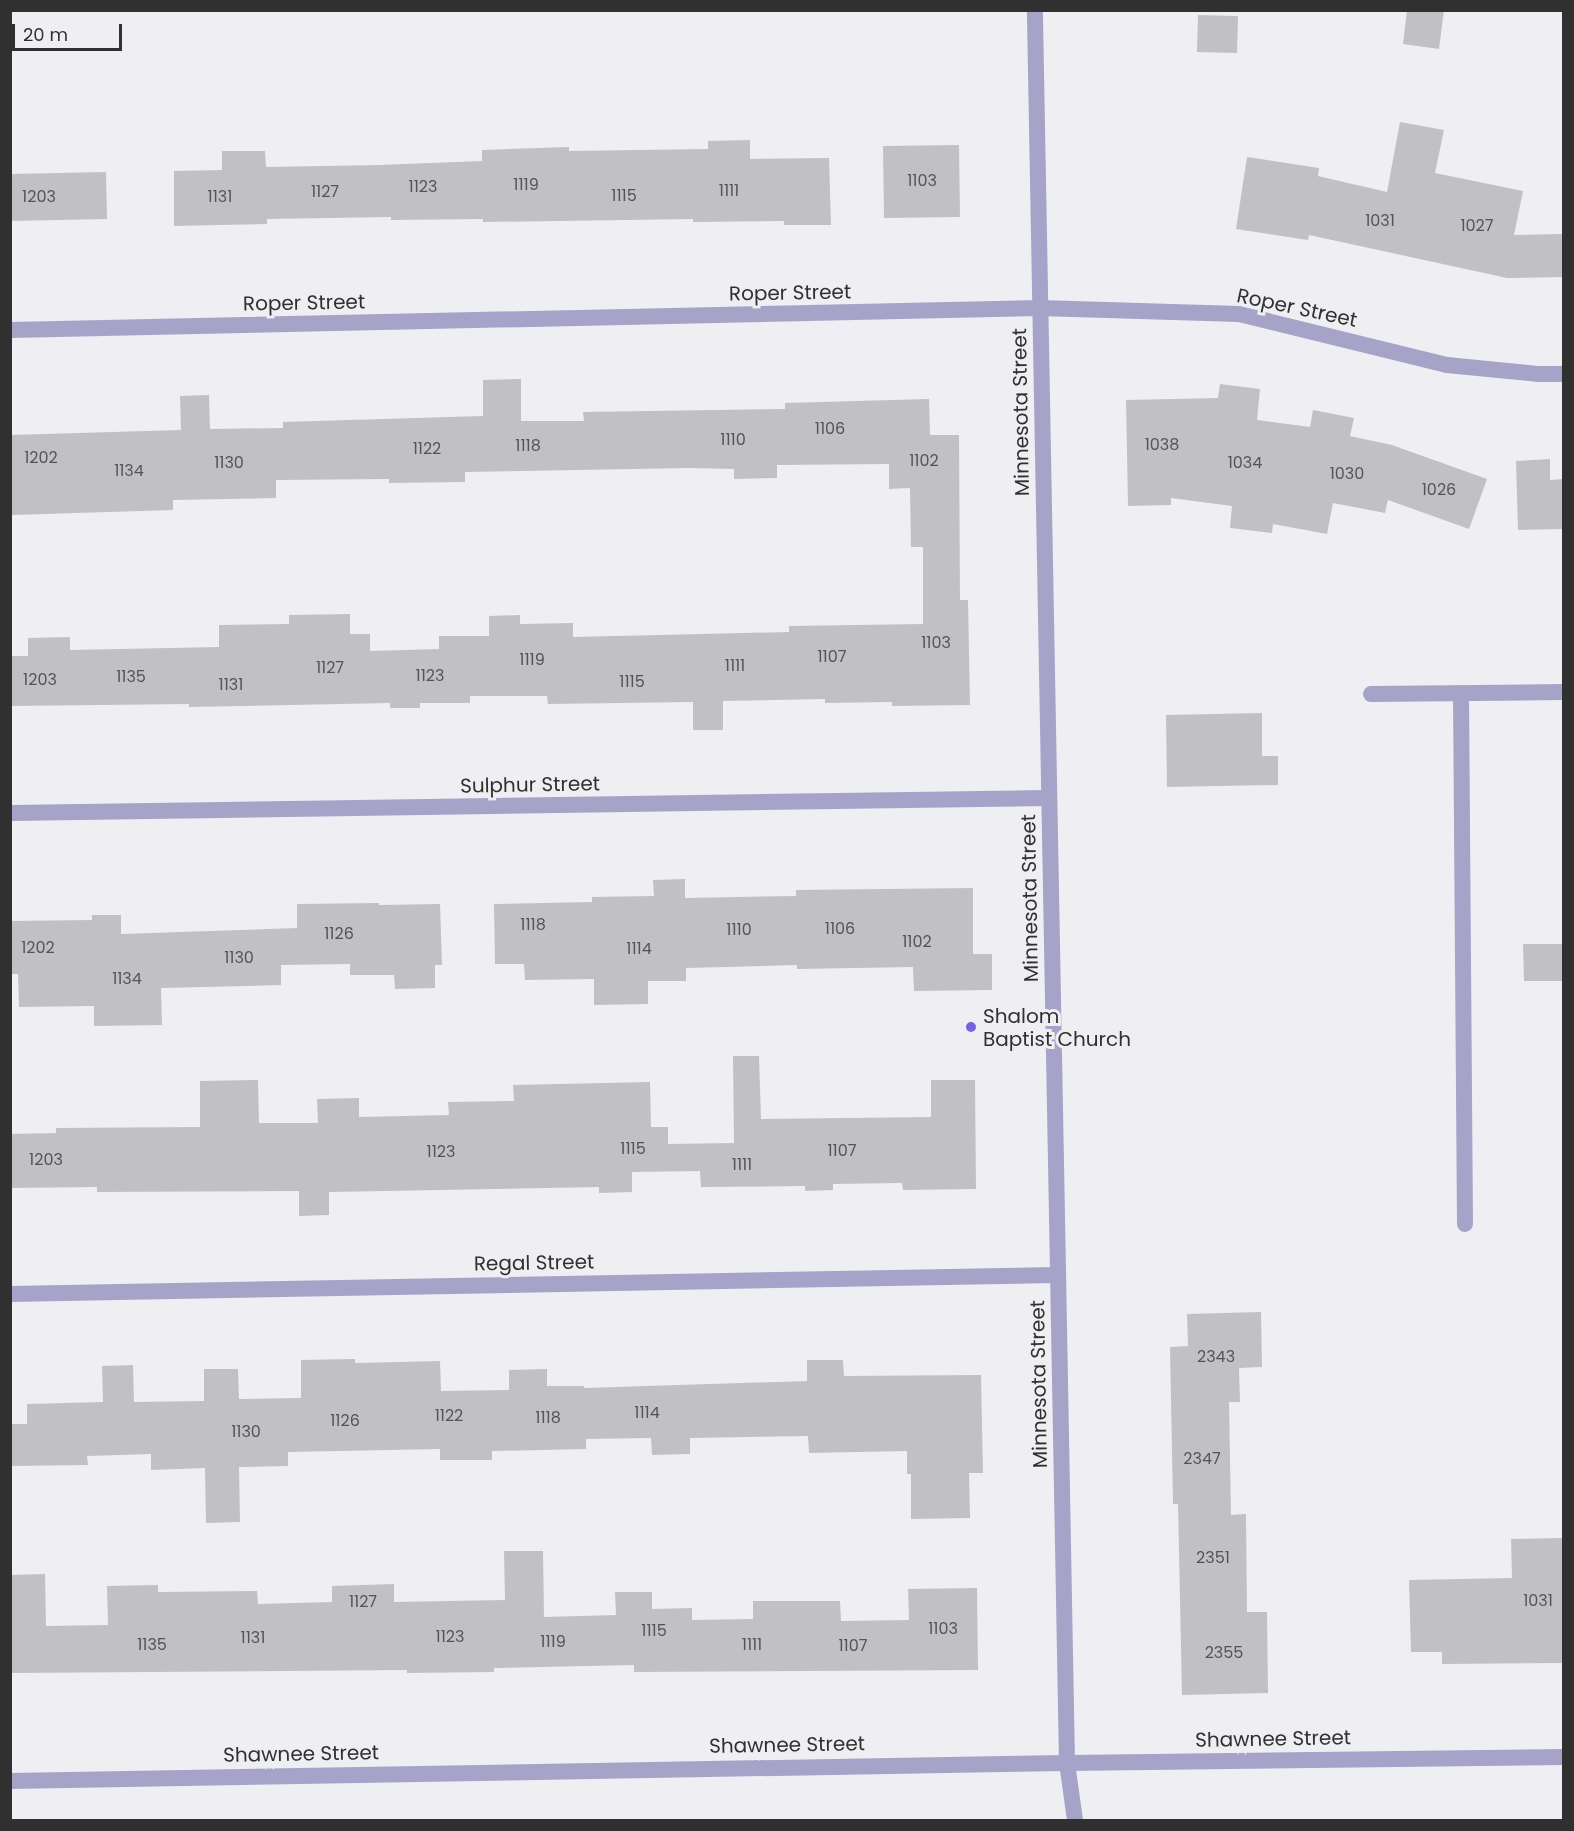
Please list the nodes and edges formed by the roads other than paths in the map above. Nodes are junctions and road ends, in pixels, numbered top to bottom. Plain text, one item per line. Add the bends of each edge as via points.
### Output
1 (1035, 10) edge
2 (1040, 308) junction
3 (10, 330) edge
4 (1563, 374) edge
5 (1563, 692) edge
6 (1461, 693) junction
7 (1371, 694) dead end
8 (1049, 798) junction
9 (10, 813) edge
10 (1465, 1224) dead end
11 (1058, 1275) junction
12 (10, 1294) edge
13 (1563, 1757) edge
14 (1067, 1763) junction
15 (10, 1781) edge
16 (1075, 1821) edge

1 - 2 street, Minnesota Street
2 - 3 street, Roper Street
2 - 4 street, Roper Street via 1239,314 1447,365
2 - 8 street, Minnesota Street
5 - 6 street
6 - 7 street
6 - 10 street
8 - 9 street, Sulphur Street
8 - 11 street, Minnesota Street
11 - 12 street, Regal Street
11 - 14 street, Minnesota Street
13 - 14 street, Shawnee Street
14 - 15 street, Shawnee Street
14 - 16 street, Minnesota Street

